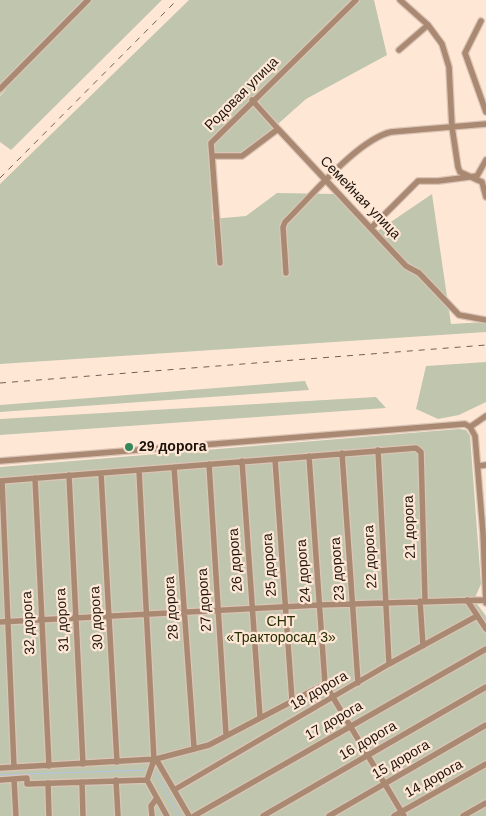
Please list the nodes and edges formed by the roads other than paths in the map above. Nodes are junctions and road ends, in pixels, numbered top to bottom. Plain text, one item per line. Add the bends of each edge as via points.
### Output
1 (88, 0) edge
2 (356, 0) edge
3 (400, 0) edge
4 (482, 21) dead end
5 (428, 26) junction
6 (399, 50) dead end
7 (0, 89) edge
8 (252, 100) junction
9 (486, 112) edge
10 (486, 124) edge
11 (452, 127) junction
12 (278, 129) junction
13 (212, 156) junction
14 (486, 160) edge
15 (472, 177) junction
16 (327, 181) junction
17 (486, 197) edge
18 (371, 228) junction
19 (220, 263) dead end
20 (286, 273) dead end
21 (486, 320) edge
22 (486, 416) edge
23 (470, 427) junction
24 (378, 450) junction
25 (342, 453) junction
26 (309, 456) junction
27 (275, 458) junction
28 (0, 461) edge
29 (242, 461) junction
30 (208, 464) junction
31 (486, 465) edge
32 (478, 466) junction
33 (174, 467) junction
34 (139, 470) junction
35 (100, 473) junction
36 (69, 475) junction
37 (35, 478) junction
38 (1, 481) edge
39 (423, 600) junction
40 (468, 600) junction
41 (486, 600) edge
42 (386, 602) junction
43 (352, 603) junction
44 (319, 605) junction
45 (285, 607) junction
46 (251, 609) junction
47 (218, 611) junction
48 (184, 613) junction
49 (147, 615) junction
50 (477, 616) junction
51 (109, 617) junction
52 (76, 619) junction
53 (42, 621) junction
54 (0, 622) edge
55 (8, 622) junction
56 (486, 629) edge
57 (423, 646) junction
58 (486, 649) edge
59 (389, 664) junction
60 (358, 683) junction
61 (325, 684) junction
62 (486, 687) edge
63 (333, 698) junction
64 (292, 700) junction
65 (260, 717) junction
66 (486, 725) edge
67 (350, 726) junction
68 (226, 734) junction
69 (194, 747) junction
70 (368, 755) junction
71 (155, 759) junction
72 (117, 762) junction
73 (84, 764) junction
74 (486, 764) edge
75 (49, 766) junction
76 (14, 767) junction
77 (0, 768) edge
78 (14, 779) junction
79 (0, 780) edge
80 (116, 780) junction
81 (147, 780) junction
82 (82, 782) junction
83 (48, 783) junction
84 (384, 784) junction
85 (174, 790) junction
86 (157, 798) junction
87 (486, 803) edge
88 (402, 814) edge
89 (16, 816) edge
90 (50, 816) edge
91 (83, 816) edge
92 (118, 816) edge
93 (152, 816) edge
94 (167, 816) edge
95 (189, 816) edge
96 (194, 816) edge
97 (263, 816) edge
98 (329, 816) edge
99 (394, 816) edge
100 (463, 816) edge

1 - 7 street
2 - 8 street, Родовая улица
3 - 5 street
4 - 9 street via 465,53
5 - 6 street
5 - 11 street via 442,44 449,67
8 - 12 street, Семейная улица
8 - 13 street, Родовая улица via 211,142
10 - 11 street
11 - 15 street via 458,168
11 - 16 street via 378,135 362,146
12 - 13 street via 242,156
12 - 16 street, Семейная улица
13 - 19 street, Родовая улица
14 - 15 street via 477,176
15 - 17 street via 482,182
15 - 18 street via 418,181
16 - 18 street, Семейная улица
16 - 20 street via 285,222
18 - 21 street, Семейная улица via 459,315
22 - 23 street
23 - 28 street via 460,423
23 - 32 street via 475,436
24 - 25 street
24 - 39 street, 21 дорога via 410,447 421,452
24 - 42 street, 22 дорога
25 - 26 street
25 - 43 street, 23 дорога
26 - 27 street
26 - 44 street, 24 дорога
27 - 29 street
27 - 45 street, 25 дорога
29 - 30 street
29 - 46 street, 26 дорога
30 - 33 street
30 - 47 street, 27 дорога
31 - 32 street
32 - 41 street
33 - 34 street
33 - 48 street, 28 дорога
34 - 35 street
34 - 49 street
35 - 36 street
35 - 51 street, 30 дорога
36 - 37 street
36 - 52 street, 31 дорога
37 - 38 street
37 - 53 street, 32 дорога
38 - 55 street
39 - 40 street
39 - 42 street
39 - 57 street, 21 дорога
40 - 41 street
40 - 50 street
42 - 43 street
42 - 59 street, 22 дорога
43 - 44 street
43 - 60 street, 23 дорога
44 - 45 street
44 - 61 street, 24 дорога
45 - 46 street
45 - 64 street, 25 дорога
46 - 47 street
46 - 65 street, 26 дорога
47 - 48 street
47 - 68 street, 27 дорога
48 - 49 street
48 - 69 street, 28 дорога
49 - 51 street
49 - 71 street
50 - 56 street
50 - 57 street, 18 дорога
51 - 52 street
51 - 72 street, 30 дорога
52 - 53 street
52 - 73 street, 31 дорога
53 - 55 street
53 - 75 street, 32 дорога
54 - 55 street
55 - 76 street
57 - 59 street, 18 дорога
58 - 67 street, 17 дорога
59 - 60 street, 18 дорога
60 - 63 street, 18 дорога
61 - 63 street
61 - 64 street
62 - 70 street, 16 дорога
63 - 67 street
63 - 85 street, 18 дорога
64 - 65 street
65 - 68 street
66 - 84 street, 15 дорога
67 - 70 street
67 - 96 street, 17 дорога
68 - 69 street via 209,745
69 - 71 street
70 - 84 street
70 - 97 street, 16 дорога
71 - 72 street
71 - 81 street
71 - 85 street
72 - 73 street
73 - 75 street
74 - 88 street, 14 дорога
75 - 76 street
76 - 77 street
78 - 79 street
78 - 83 street via 27,778 28,784
78 - 89 street
80 - 81 street
80 - 82 street
80 - 92 street
81 - 86 street
82 - 83 street
82 - 91 street
83 - 90 street
84 - 88 street
84 - 98 street, 15 дорога
85 - 95 street
86 - 93 street via 151,806
86 - 94 street
87 - 100 street
88 - 99 street, 14 дорога

